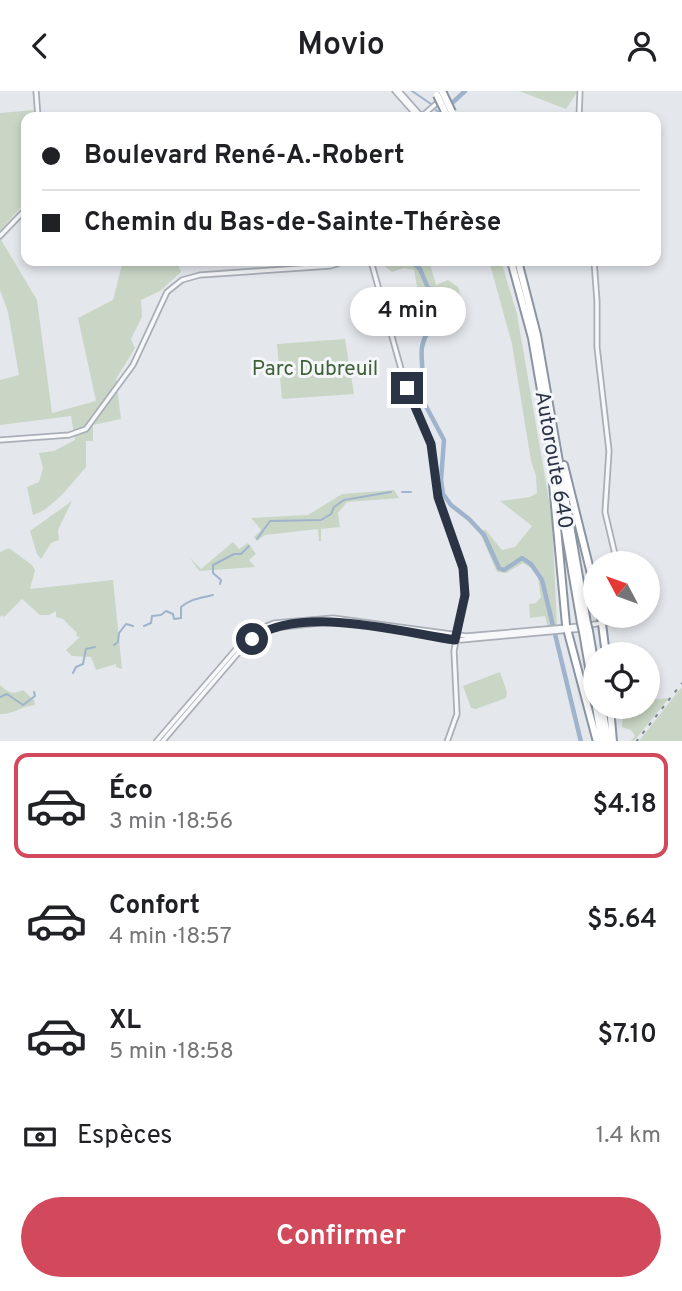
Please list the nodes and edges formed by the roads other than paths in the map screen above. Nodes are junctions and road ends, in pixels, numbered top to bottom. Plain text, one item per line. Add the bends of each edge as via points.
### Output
1 (36, 91) edge
2 (397, 91) edge
3 (580, 91) edge
4 (438, 92) edge
5 (450, 92) edge
6 (412, 105) junction
7 (429, 111) joint
8 (38, 112) edge
9 (416, 112) edge
10 (417, 112) edge
11 (448, 112) edge
12 (579, 112) edge
13 (21, 214) edge
14 (0, 236) edge
15 (330, 266) edge
16 (373, 266) edge
17 (513, 266) edge
18 (519, 266) edge
19 (594, 266) edge
20 (550, 405) junction
21 (549, 433) junction
22 (0, 440) edge
23 (586, 551) edge
24 (614, 551) edge
25 (583, 617) edge
26 (583, 618) edge
27 (583, 627) edge
28 (585, 628) edge
29 (563, 629) junction
30 (586, 631) junction
31 (456, 638) junction
32 (587, 642) edge
33 (589, 642) edge
34 (597, 719) edge
35 (605, 719) edge
36 (610, 719) edge
37 (156, 741) edge
38 (162, 741) edge
39 (447, 741) edge
40 (599, 741) edge
41 (610, 741) edge

1 - 8 street
2 - 6 street
2 - 9 street
3 - 12 street
4 - 11 highway, bridge
5 - 7 street
6 - 7 street
6 - 10 street
13 - 14 street
15 - 22 street via 184,279 167,292 136,361 86,429 71,435
16 - 31 street via 406,387 431,444 437,495 463,565 464,600
17 - 21 highway, Autoroute 640 via 530,327
18 - 20 highway, Autoroute 640
19 - 24 street via 608,447 605,513
20 - 23 highway
20 - 25 highway, Autoroute 640
21 - 26 highway, Autoroute 640
21 - 29 highway
27 - 29 street
28 - 30 highway, Autoroute 640, bridge
29 - 31 street
29 - 40 highway
30 - 32 highway, Autoroute 640
30 - 33 highway, Autoroute 640
31 - 37 street via 339,618 265,626 242,642
31 - 38 street via 346,622 267,630 246,645
31 - 39 street via 457,717
34 - 40 highway
35 - 41 highway
36 - 41 highway

